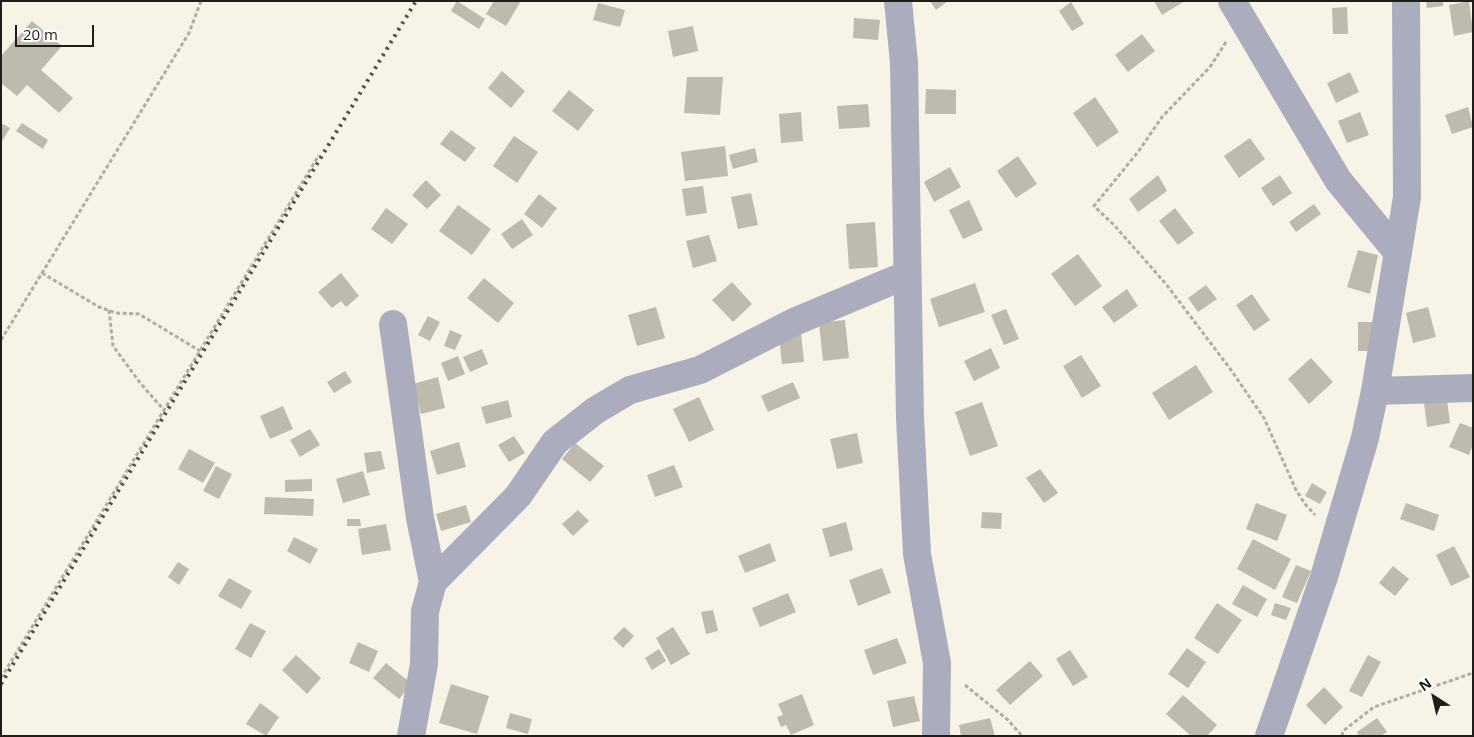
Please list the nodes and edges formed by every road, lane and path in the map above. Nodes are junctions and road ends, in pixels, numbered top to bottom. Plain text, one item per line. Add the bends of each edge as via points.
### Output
1 (200, 1) edge
2 (898, 1) edge
3 (1406, 1) edge
4 (1234, 3) edge
5 (319, 155) dead end
6 (1398, 253) junction
7 (42, 273) junction
8 (906, 275) junction
9 (109, 310) junction
10 (393, 324) dead end
11 (1, 340) edge
12 (200, 351) junction
13 (1473, 388) edge
14 (1375, 391) junction
15 (164, 410) junction
16 (1337, 533) junction
17 (433, 582) junction
18 (937, 663) junction
19 (1473, 673) edge
20 (1, 678) edge
21 (409, 735) edge
22 (936, 736) edge
23 (1022, 736) edge
24 (1269, 736) edge
25 (1342, 736) edge

1 - 7 path via 189,34
2 - 8 street via 904,63
3 - 6 street via 1407,197
4 - 6 street via 1338,180
4 - 16 path via 1227,40 1210,67 1162,116 1138,152 1094,206 1166,284 1231,370 1264,418 1305,504
5 - 12 path
6 - 14 street
7 - 9 path
7 - 11 path
8 - 17 street via 794,322 700,370 630,390 596,410 555,442 518,496
8 - 18 street via 917,554
9 - 12 path via 139,314
9 - 15 path via 113,346
10 - 17 street via 420,518
12 - 15 path
13 - 14 street
14 - 16 street
15 - 20 path
16 - 24 street
17 - 21 street via 425,611 424,664
18 - 22 street
18 - 23 path via 1008,720
19 - 25 path via 1374,707 1343,731

